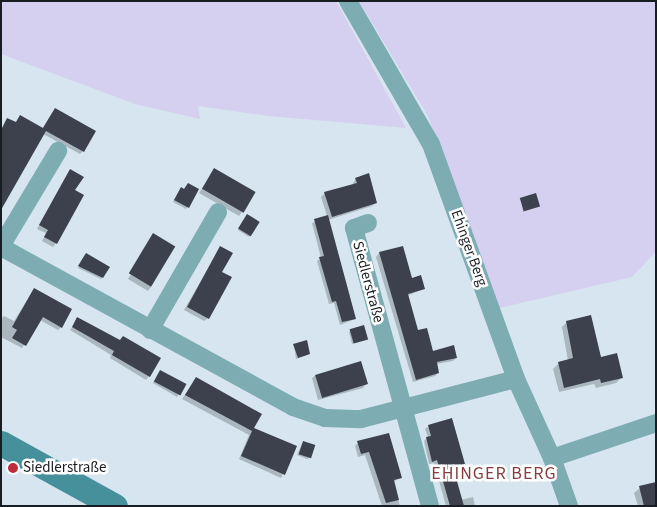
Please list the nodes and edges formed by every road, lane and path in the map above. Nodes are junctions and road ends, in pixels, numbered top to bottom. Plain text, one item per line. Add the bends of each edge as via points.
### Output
1 (348, 1) edge
2 (58, 151) dead end
3 (218, 212) dead end
4 (368, 223) dead end
5 (1, 246) edge
6 (150, 330) junction
7 (516, 379) junction
8 (403, 409) junction
9 (656, 423) edge
10 (1, 443) edge
11 (552, 458) junction
12 (115, 506) edge
13 (430, 506) edge
14 (569, 506) edge

1 - 7 street, Ehinger Berg via 431,144
2 - 5 street
3 - 6 street
4 - 8 street, Siedlerstraße via 354,228
5 - 6 street
6 - 8 street via 293,407 325,418 361,419
7 - 8 street
7 - 11 street, Ehinger Berg
8 - 13 street, Siedlerstraße
9 - 11 street
10 - 12 main road
11 - 14 street, Ehinger Berg

